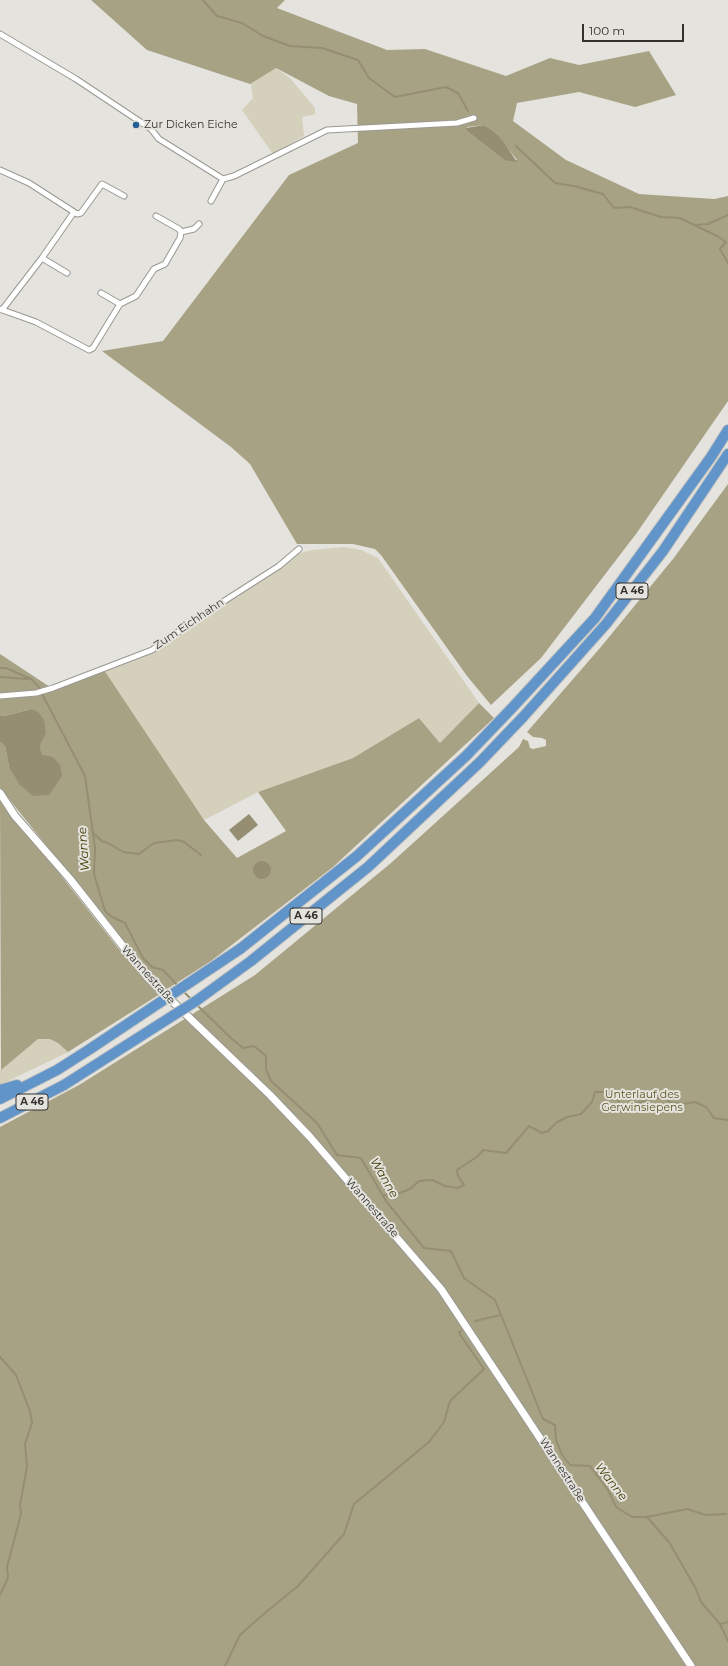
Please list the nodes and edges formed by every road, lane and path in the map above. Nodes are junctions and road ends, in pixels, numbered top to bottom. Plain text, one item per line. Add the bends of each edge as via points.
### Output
1 (0, 34) edge
2 (474, 118) dead end
3 (0, 170) edge
4 (223, 179) junction
5 (124, 196) dead end
6 (211, 201) dead end
7 (74, 212) junction
8 (156, 216) dead end
9 (199, 224) dead end
10 (181, 232) junction
11 (42, 258) junction
12 (67, 273) dead end
13 (101, 293) dead end
14 (120, 304) junction
15 (1, 309) edge
16 (728, 424) edge
17 (728, 430) edge
18 (728, 454) edge
19 (711, 457) junction
20 (299, 549) dead end
21 (0, 696) edge
22 (0, 793) edge
23 (55, 1070) junction
24 (0, 1090) edge
25 (0, 1099) edge
26 (0, 1118) edge
27 (691, 1666) edge

1 - 4 street via 76,79 151,129 159,139
2 - 4 street via 457,123 327,130
3 - 7 street via 29,183
4 - 6 street
5 - 7 street via 102,184 81,213
7 - 11 street
8 - 10 street
9 - 10 street via 194,229
10 - 14 street via 164,265 154,269 135,298
11 - 12 street
11 - 15 street
13 - 14 street
14 - 15 street via 96,346 89,350 36,322
16 - 19 highway
17 - 19 highway, A 46
18 - 26 highway, A 46, bridge via 663,551 606,624 480,762 368,867 196,1001 64,1085
19 - 23 highway, A 46, bridge via 595,618 466,756 357,856 240,949
20 - 21 street, Zum Eichhahn via 279,566 152,650 47,690
22 - 27 street, Wannestraße via 148,978 310,1137 441,1290
23 - 24 highway
23 - 25 highway, A 46

